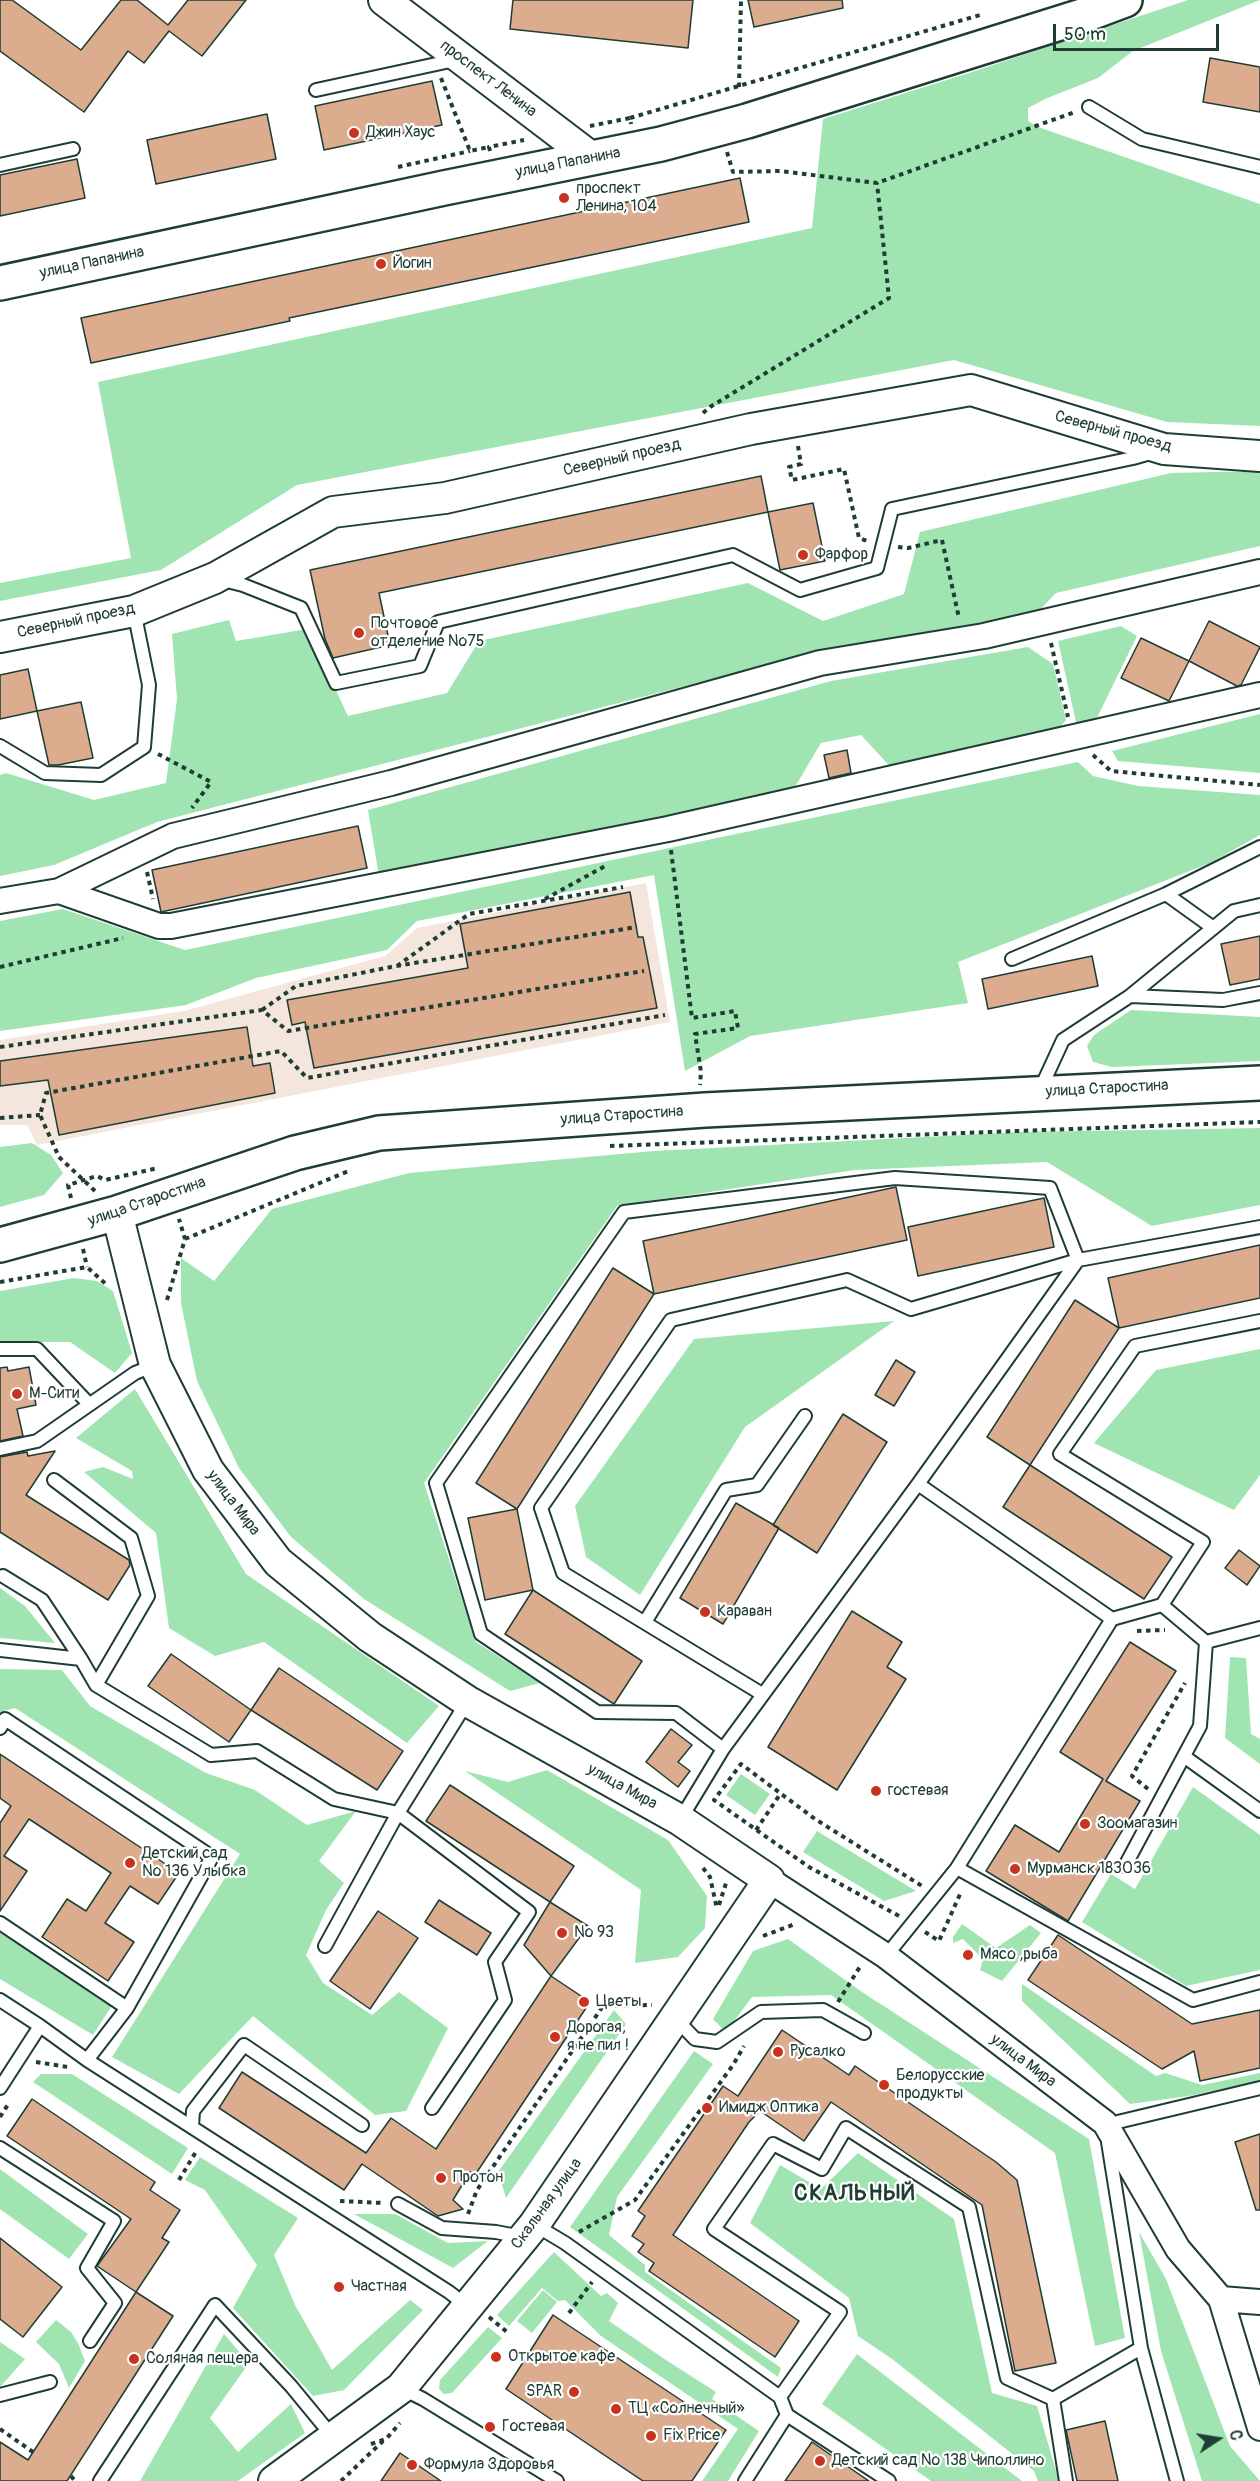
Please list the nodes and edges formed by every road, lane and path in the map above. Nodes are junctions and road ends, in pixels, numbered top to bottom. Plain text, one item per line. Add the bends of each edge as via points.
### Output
1 (384, 0) edge
2 (741, 0) edge
3 (1125, 0) edge
4 (980, 15) dead end
5 (462, 59) junction
6 (739, 87) junction
7 (316, 90) dead end
8 (1089, 107) joint
9 (630, 118) dead end
10 (73, 149) dead end
11 (727, 151) dead end
12 (592, 158) junction
13 (0, 165) edge
14 (1260, 166) edge
15 (878, 183) junction
16 (0, 283) edge
17 (710, 407) dead end
18 (797, 440) dead end
19 (1164, 449) junction
20 (1260, 456) edge
21 (882, 547) junction
22 (908, 548) dead end
23 (1260, 572) edge
24 (215, 578) junction
25 (134, 611) junction
26 (1047, 622) junction
27 (0, 637) edge
28 (964, 639) junction
29 (1260, 695) edge
30 (1073, 737) junction
31 (0, 746) edge
32 (144, 747) junction
33 (1260, 785) edge
34 (173, 836) junction
35 (618, 839) junction
36 (1260, 848) edge
37 (672, 857) dead end
38 (147, 875) dead end
39 (623, 886) dead end
40 (59, 891) junction
41 (1166, 894) junction
42 (152, 898) dead end
43 (0, 901) edge
44 (540, 901) junction
45 (1260, 905) edge
46 (636, 927) dead end
47 (1212, 927) junction
48 (125, 937) dead end
49 (1012, 959) dead end
50 (396, 966) junction
51 (0, 967) edge
52 (644, 972) dead end
53 (1260, 993) edge
54 (1130, 996) junction
55 (262, 1010) junction
56 (665, 1015) dead end
57 (0, 1047) edge
58 (701, 1072) dead end
59 (1260, 1083) edge
60 (1039, 1092) junction
61 (40, 1115) junction
62 (0, 1118) edge
63 (1260, 1122) edge
64 (608, 1147) dead end
65 (362, 1165) dead end
66 (117, 1214) junction
67 (1260, 1227) edge
68 (0, 1245) edge
69 (1078, 1260) junction
70 (165, 1305) dead end
71 (1260, 1321) edge
72 (0, 1349) edge
73 (155, 1365) junction
74 (89, 1404) junction
75 (805, 1416) dead end
76 (0, 1449) edge
77 (54, 1480) dead end
78 (918, 1484) junction
79 (3, 1576) dead end
80 (1162, 1605) junction
81 (1112, 1619) junction
82 (645, 1622) junction
83 (1260, 1628) edge
84 (1133, 1632) dead end
85 (1172, 1637) dead end
86 (1206, 1642) junction
87 (0, 1650) edge
88 (81, 1659) junction
89 (1188, 1677) dead end
90 (96, 1685) junction
91 (762, 1694) junction
92 (467, 1701) junction
93 (0, 1728) edge
94 (723, 1749) junction
95 (1185, 1757) junction
96 (1149, 1791) dead end
97 (780, 1793) junction
98 (714, 1800) junction
99 (1260, 1811) edge
100 (398, 1813) junction
101 (683, 1815) junction
102 (756, 1830) junction
103 (1125, 1866) dead end
104 (957, 1868) junction
105 (969, 1875) junction
106 (769, 1880) junction
107 (936, 1894) junction
108 (0, 1923) edge
109 (798, 1924) dead end
110 (914, 1924) junction
111 (756, 1939) dead end
112 (325, 1946) dead end
113 (886, 1956) junction
114 (853, 1977) dead end
115 (1260, 1982) edge
116 (0, 2000) edge
117 (839, 2001) dead end
118 (127, 2008) junction
119 (665, 2012) junction
120 (40, 2026) junction
121 (864, 2033) dead end
122 (87, 2060) junction
123 (0, 2088) edge
124 (1260, 2088) edge
125 (432, 2108) dead end
126 (1105, 2123) junction
127 (362, 2125) dead end
128 (192, 2126) junction
129 (200, 2147) dead end
130 (0, 2148) edge
131 (178, 2180) dead end
132 (477, 2190) dead end
133 (351, 2202) dead end
134 (399, 2204) joint
135 (529, 2231) junction
136 (596, 2276) dead end
137 (1221, 2299) junction
138 (1260, 2302) edge
139 (476, 2310) junction
140 (569, 2313) dead end
141 (507, 2332) dead end
142 (90, 2341) dead end
143 (1141, 2348) junction
144 (50, 2382) dead end
145 (401, 2388) junction
146 (0, 2395) edge
147 (780, 2397) junction
148 (1053, 2399) junction
149 (787, 2415) junction
150 (1260, 2428) edge
151 (0, 2429) edge
152 (334, 2438) junction
153 (386, 2439) dead end
154 (33, 2452) dead end
155 (70, 2476) dead end
156 (75, 2481) edge
157 (100, 2481) edge
158 (274, 2481) edge
159 (341, 2481) edge
160 (557, 2481) edge
161 (745, 2481) edge
162 (889, 2481) edge
163 (1066, 2481) edge
164 (1177, 2481) edge

1 - 5 street, проспект Ленина
2 - 6 path
3 - 12 main road, улица Папанина via 747,121
4 - 6 path
5 - 7 lane
5 - 12 street, проспект Ленина
6 - 9 path
8 - 14 lane via 1142,139
8 - 15 path
10 - 13 lane
11 - 15 path via 733,172 780,171
12 - 16 main road, улица Папанина
15 - 17 path via 890,298
18 - 21 path via 801,464 789,467 792,480 844,469 859,538
19 - 20 street, Северный проезд
19 - 21 lane via 891,509
19 - 24 street, Северный проезд via 971,390 740,432 444,498 333,512
21 - 24 lane via 877,568 800,590 733,555 438,622 420,666 336,683 301,608
22 - 28 path via 942,540
23 - 26 street
24 - 25 street, Северный проезд
25 - 27 street, Северный проезд
25 - 32 lane via 149,685
26 - 28 street
26 - 30 path
28 - 34 street via 820,663 391,783
29 - 30 street
30 - 33 path via 1111,771
30 - 35 street
31 - 32 lane via 45,773 101,775
32 - 34 path via 211,782
34 - 40 street
35 - 40 street via 171,926 159,927
35 - 44 path via 619,859
36 - 41 lane
37 - 58 path via 692,1018 735,1011 738,1028 695,1034
38 - 42 path
39 - 44 path
40 - 43 street
41 - 47 lane
41 - 49 lane
44 - 50 path via 469,914
45 - 47 lane via 1234,911
46 - 50 path
47 - 54 lane
48 - 51 path
50 - 55 path via 296,987
52 - 55 path via 288,1031
53 - 54 lane via 1223,1000
54 - 60 lane via 1063,1040
55 - 57 path
56 - 61 path via 307,1078 281,1051 46,1093
59 - 60 main road, улица Старостина
60 - 66 main road, улица Старостина via 379,1133 295,1153
61 - 62 path
61 - 66 path via 59,1157
63 - 64 path
65 - 70 path via 185,1239
66 - 68 main road, улица Старостина
66 - 73 street, улица Мира
67 - 69 lane
69 - 78 lane
69 - 82 lane via 911,1309 847,1280 671,1320 541,1508 563,1573
69 - 94 lane via 1050,1188 895,1178 624,1212 436,1483 481,1634 597,1712 676,1713
71 - 80 lane via 1135,1346 1060,1454 1203,1542
72 - 74 lane via 38,1348
73 - 74 lane via 135,1373
73 - 92 street, улица Мира via 208,1470 278,1562 370,1637
74 - 76 lane via 37,1441
75 - 82 lane via 757,1485 726,1490
77 - 90 lane via 131,1538 148,1596
78 - 81 lane
78 - 91 lane
79 - 88 lane via 42,1600
80 - 81 lane
80 - 86 lane
81 - 104 lane
82 - 91 lane
83 - 86 lane
84 - 85 path via 1163,1629
86 - 95 lane via 1200,1726
87 - 88 lane
88 - 90 lane
89 - 96 path via 1132,1776
90 - 100 lane via 211,1755 257,1751 334,1798
91 - 94 lane
92 - 100 lane
92 - 101 street, улица Мира
93 - 118 lane via 5,1719 213,1857
94 - 101 lane
95 - 99 lane
95 - 103 lane
97 - 98 path via 741,1764
97 - 102 path
97 - 107 path
98 - 101 path
98 - 102 path
100 - 112 lane
100 - 125 lane via 529,1912 495,1962 505,2000
101 - 106 street, улица Мира
102 - 110 path via 809,1867
104 - 105 lane
104 - 107 lane
105 - 110 path via 939,1941
105 - 115 lane via 1192,2000
106 - 113 street, улица Мира
106 - 119 street, Скальная улица
107 - 110 lane
108 - 118 lane
109 - 111 path
110 - 113 lane
113 - 126 street, улица Мира
114 - 117 path
116 - 120 lane
118 - 122 lane
119 - 121 lane via 695,2039 717,2042 761,2012 824,2010
119 - 132 path via 603,2006
119 - 135 street, Скальная улица
120 - 122 lane
120 - 123 lane
122 - 128 lane
124 - 126 lane
126 - 137 street, улица Мира via 1178,2249
126 - 143 lane
127 - 128 lane via 244,2045 194,2111
128 - 139 lane
129 - 131 path
130 - 142 lane via 114,2221 87,2268 115,2303
133 - 134 path
134 - 135 lane via 442,2228
135 - 139 street, Скальная улица
135 - 147 lane via 565,2243
136 - 140 path
137 - 138 street
137 - 150 street, улица Мира
139 - 141 path
139 - 145 street, Скальная улица
143 - 148 lane
143 - 164 lane
144 - 146 lane
145 - 152 street, Скальная улица
145 - 160 lane
147 - 148 lane via 840,2312 714,2229 773,2144 822,2169 846,2128 969,2207 1007,2378
147 - 149 lane
148 - 163 lane
149 - 161 lane
149 - 162 lane
151 - 154 path
152 - 157 lane via 215,2305
152 - 158 street, Скальная улица
153 - 159 path
155 - 156 path

